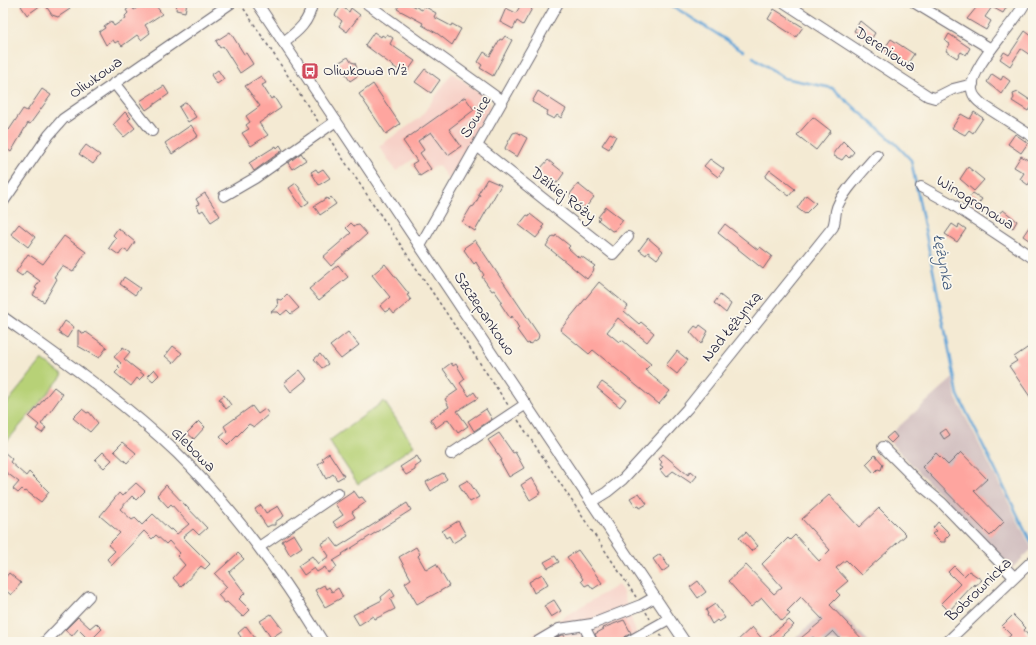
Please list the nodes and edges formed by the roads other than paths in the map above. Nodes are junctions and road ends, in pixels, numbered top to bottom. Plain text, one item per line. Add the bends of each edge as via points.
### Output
1 (230, 3) edge
2 (257, 3) edge
3 (312, 3) edge
4 (366, 3) edge
5 (558, 3) edge
6 (785, 3) edge
7 (915, 3) edge
8 (1025, 3) edge
9 (283, 42) junction
10 (991, 49) junction
11 (114, 83) junction
12 (973, 84) junction
13 (502, 101) junction
14 (336, 121) junction
15 (152, 131) dead end
16 (1033, 137) edge
17 (477, 146) junction
18 (877, 155) dead end
19 (921, 187) dead end
20 (224, 196) dead end
21 (3, 202) edge
22 (628, 237) dead end
23 (420, 246) junction
24 (1033, 258) edge
25 (3, 317) edge
26 (526, 404) junction
27 (884, 447) dead end
28 (451, 454) dead end
29 (338, 493) dead end
30 (591, 502) junction
31 (259, 547) junction
32 (1033, 560) edge
33 (1014, 577) junction
34 (89, 596) dead end
35 (655, 597) junction
36 (669, 619) junction
37 (584, 626) junction
38 (45, 642) edge
39 (323, 642) edge
40 (537, 642) edge
41 (592, 642) edge
42 (628, 642) edge
43 (685, 642) edge
44 (947, 642) edge

1 - 11 street, Oliwkowa
2 - 9 street, Szczepankowo
3 - 9 street via 310,13 299,31
4 - 13 street
5 - 13 street, Sowice
6 - 12 street, Dereniowa via 928,96 935,98 953,89
7 - 10 street
8 - 10 street
9 - 14 street, Szczepankowo
10 - 12 street
11 - 15 street
11 - 21 street, Oliwkowa via 59,123
12 - 16 street via 972,91 978,101
13 - 17 street, Sowice
14 - 20 street via 255,178
14 - 23 street, Szczepankowo
17 - 22 street, Dzikiej Róży via 613,254
17 - 23 street, Sowice
18 - 30 street, Nad Łężynką via 842,200 836,210 833,227 770,303 745,338 623,479
19 - 24 street, Winogronowa via 952,204
23 - 26 street, Szczepankowo
25 - 31 street, Glebowa via 84,375 151,429 204,481
26 - 28 street
26 - 30 street, Szczepankowo
27 - 33 street
29 - 31 street
30 - 35 street, Szczepankowo
31 - 39 street, Glebowa
32 - 33 street, Bobrownicka
33 - 44 street, Bobrownicka
34 - 38 street
35 - 36 street, Szczepankowo
35 - 37 street via 641,605
36 - 42 street
36 - 43 street, Szczepankowo
37 - 40 street via 559,629
37 - 41 street

